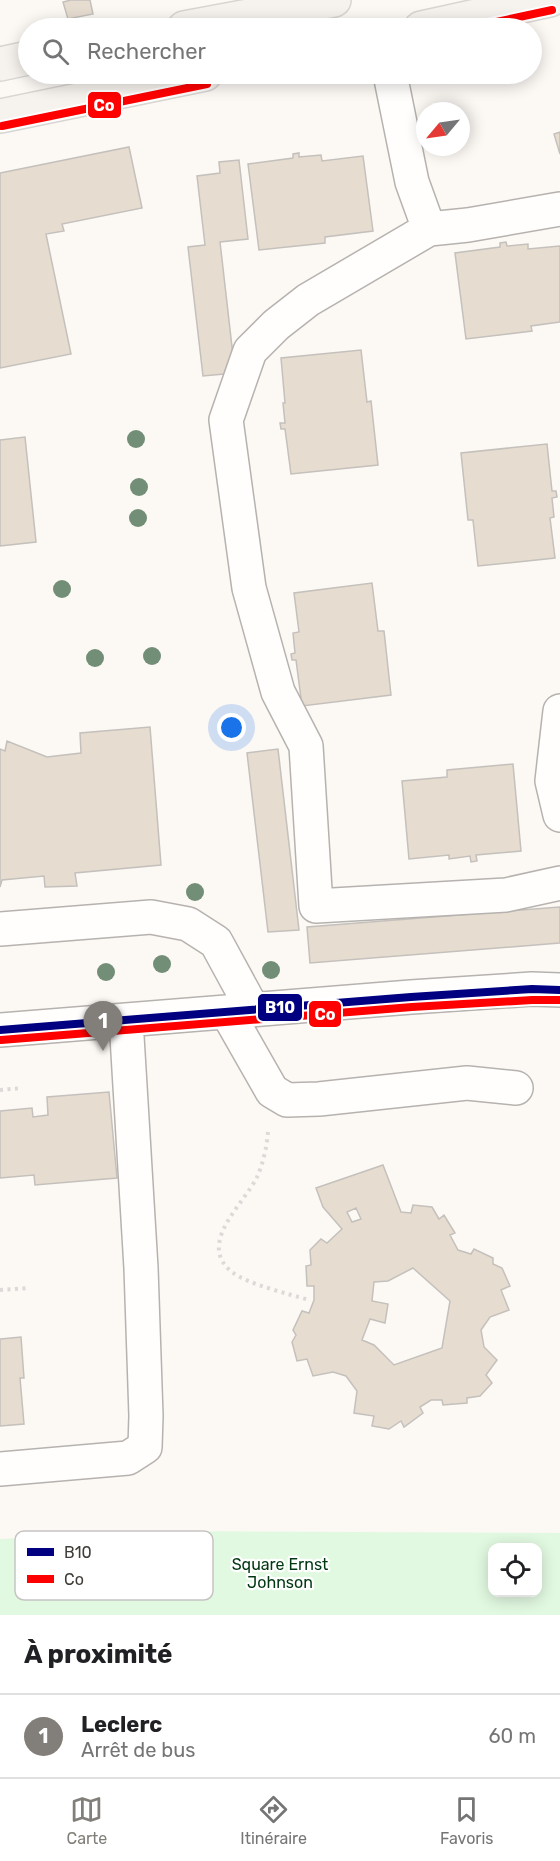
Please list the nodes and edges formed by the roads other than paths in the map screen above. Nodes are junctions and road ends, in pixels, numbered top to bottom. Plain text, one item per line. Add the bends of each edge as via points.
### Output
1 (334, 0) edge
2 (550, 0) edge
3 (238, 18) edge
4 (467, 18) edge
5 (18, 60) edge
6 (0, 64) edge
7 (156, 84) edge
8 (392, 84) edge
9 (0, 116) edge
10 (560, 209) edge
11 (429, 229) junction
12 (560, 711) edge
13 (560, 815) edge
14 (560, 883) edge
15 (0, 929) edge
16 (560, 990) edge
17 (240, 1011) junction
18 (126, 1020) junction
19 (0, 1030) edge
20 (516, 1088) dead end
21 (0, 1469) edge

1 - 3 main road
2 - 4 main road
5 - 6 main road
7 - 9 main road
8 - 11 street via 412,182
10 - 11 street
11 - 14 street via 308,300 250,351 226,420 249,588 278,692 306,746 316,906 506,895
12 - 13 street via 552,781
15 - 17 street via 151,917 188,924 216,942
16 - 17 street
17 - 18 street
17 - 20 street via 272,1091 287,1100 467,1083
18 - 19 street
18 - 21 street via 141,1268 145,1447 128,1458

